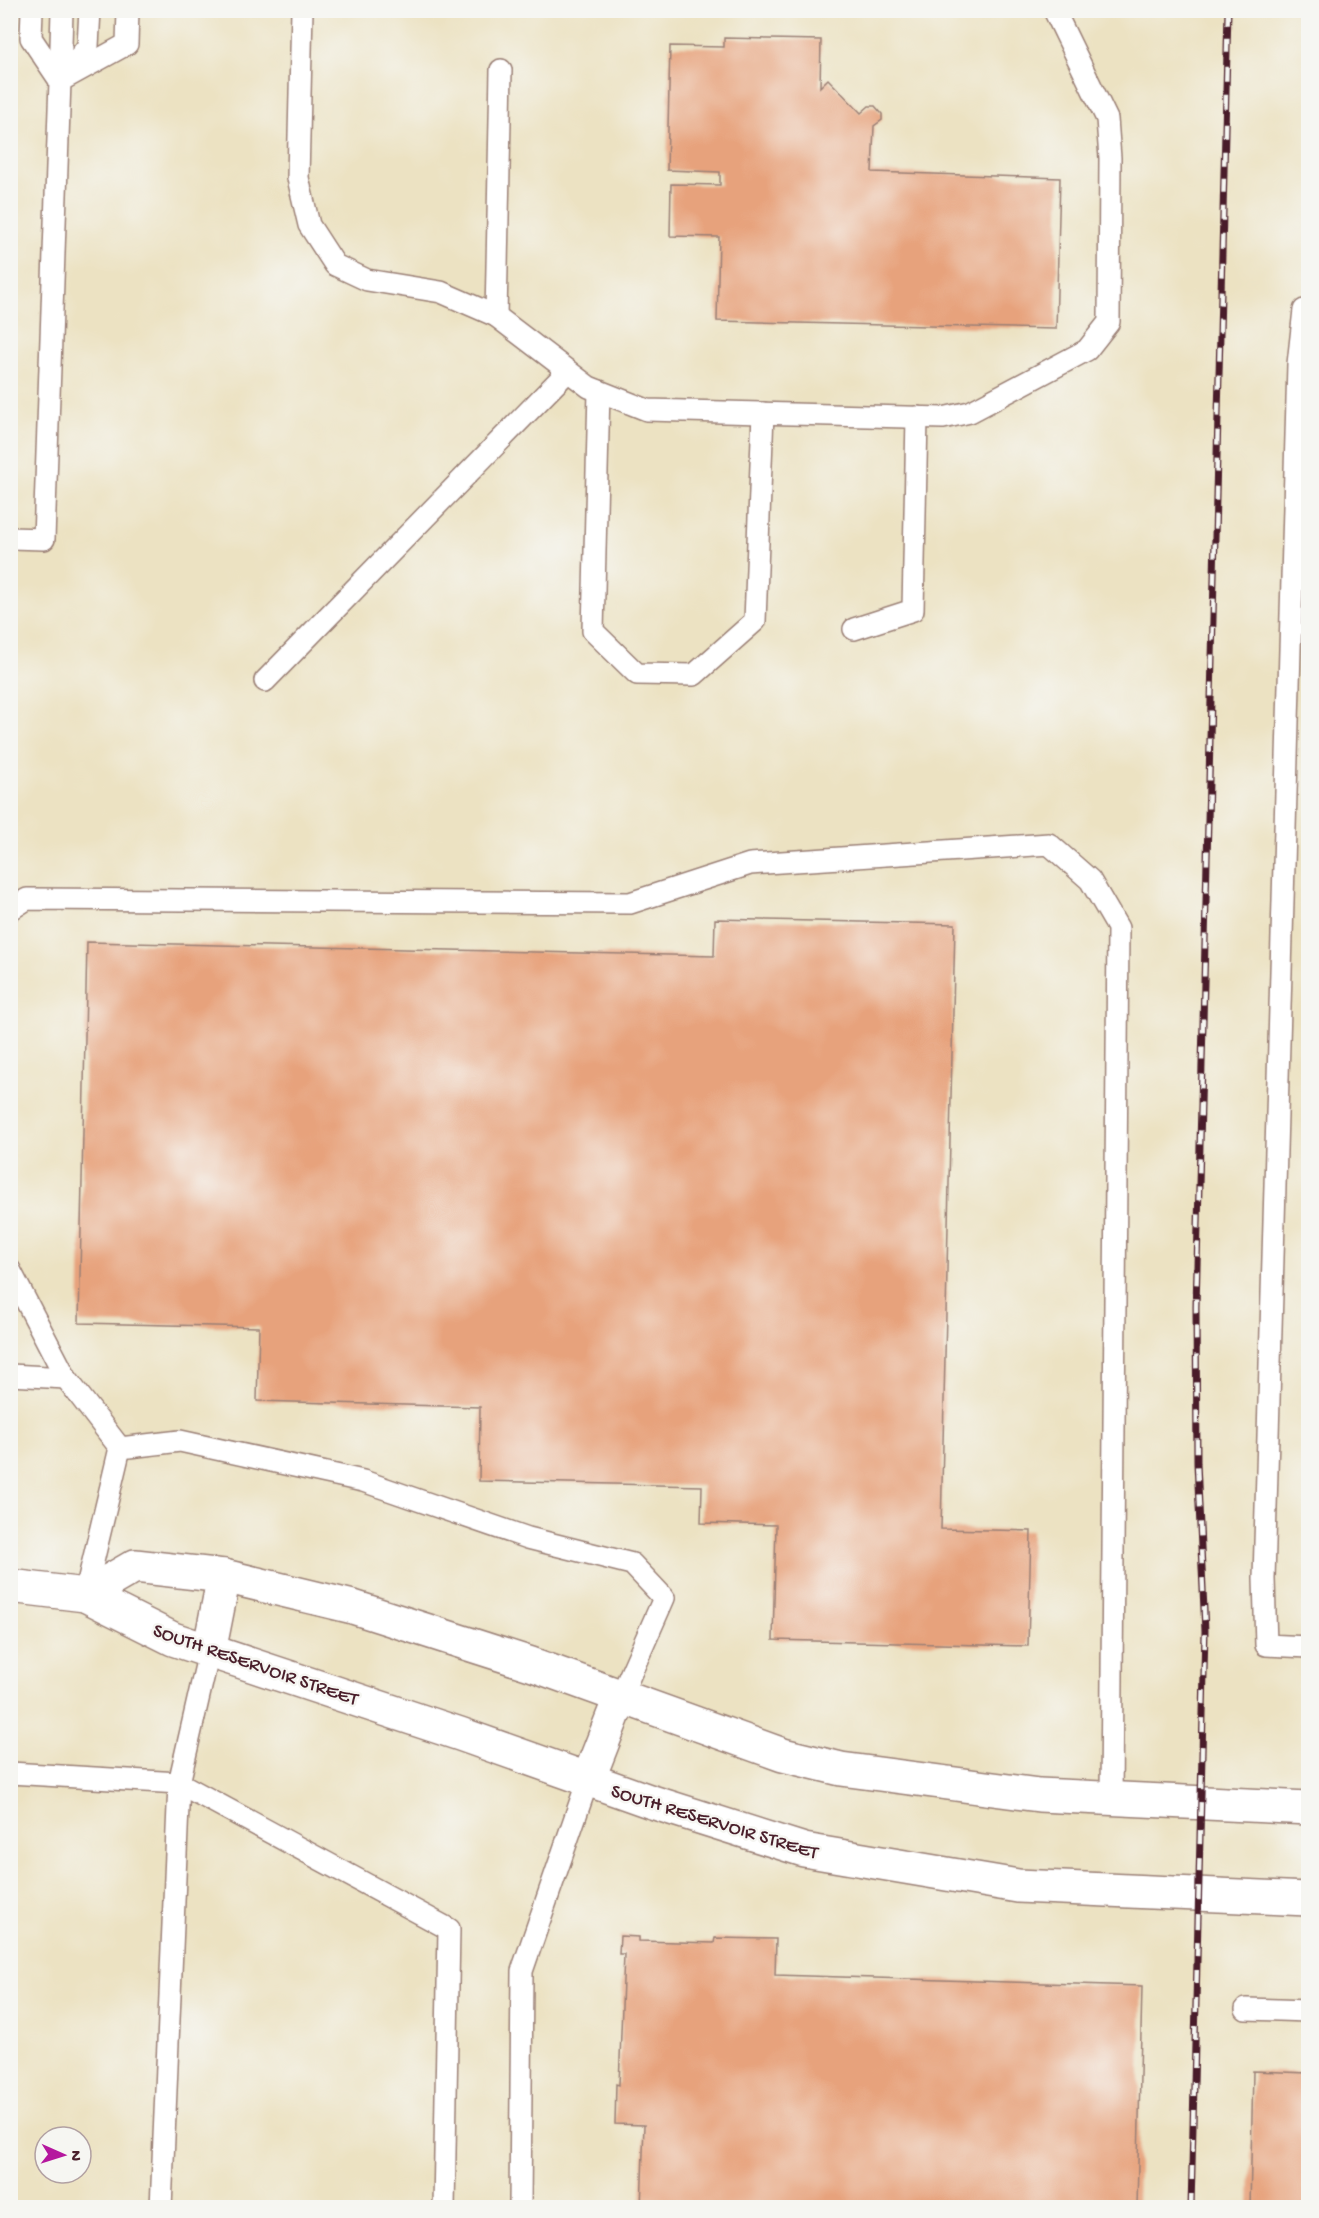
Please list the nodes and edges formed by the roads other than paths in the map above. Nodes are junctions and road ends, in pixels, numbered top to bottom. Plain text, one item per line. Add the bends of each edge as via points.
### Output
1 (32, 10) edge
2 (62, 10) edge
3 (90, 10) edge
4 (128, 10) edge
5 (302, 10) edge
6 (1054, 10) edge
7 (501, 70) dead end
8 (60, 81) junction
9 (1308, 310) edge
10 (496, 316) junction
11 (568, 371) junction
12 (599, 391) junction
13 (763, 413) junction
14 (917, 417) junction
15 (10, 538) edge
16 (854, 629) dead end
17 (265, 681) dead end
18 (10, 910) edge
19 (10, 1270) edge
20 (10, 1375) edge
21 (66, 1378) junction
22 (120, 1448) junction
23 (224, 1576) junction
24 (10, 1586) edge
25 (86, 1595) junction
26 (1308, 1647) edge
27 (209, 1652) junction
28 (620, 1698) junction
29 (10, 1773) edge
30 (588, 1780) junction
31 (179, 1783) junction
32 (1111, 1799) junction
33 (1308, 1808) edge
34 (1308, 1899) edge
35 (1246, 2009) dead end
36 (1308, 2011) edge
37 (161, 2208) edge
38 (444, 2208) edge
39 (520, 2208) edge

1 - 8 lane via 31,38
2 - 8 lane
3 - 8 lane via 88,46
4 - 8 lane via 127,44
5 - 10 lane via 298,178 309,225 335,265 367,280 441,292
6 - 14 lane via 1107,119 1109,322 1088,350 970,412 943,418
7 - 10 lane
8 - 15 lane via 44,539
9 - 26 lane via 1304,310 1298,364 1264,1579 1266,1645
10 - 11 lane
11 - 12 lane
11 - 17 lane
12 - 13 lane via 647,410
12 - 13 lane via 593,631 637,674 694,675 755,621
13 - 14 lane
14 - 16 lane via 913,610
18 - 32 lane via 27,899 630,903 750,864 1049,844 1090,880 1118,928
19 - 21 lane
20 - 21 lane
21 - 22 lane
22 - 25 lane
22 - 28 lane via 180,1441 363,1481 528,1538 632,1564 664,1598
23 - 25 main road via 135,1566
23 - 27 main road
23 - 28 main road via 353,1607 531,1664
24 - 25 main road
25 - 27 main road, SOUTH RESERVOIR STREET via 173,1639
27 - 30 main road, SOUTH RESERVOIR STREET
27 - 31 lane
28 - 30 main road
28 - 32 main road via 783,1755 841,1768 1039,1795
29 - 31 lane
30 - 34 main road, SOUTH RESERVOIR STREET via 804,1850 1018,1886
30 - 39 lane via 522,1971
31 - 37 lane
31 - 38 lane via 449,1929
32 - 33 main road
35 - 36 lane

